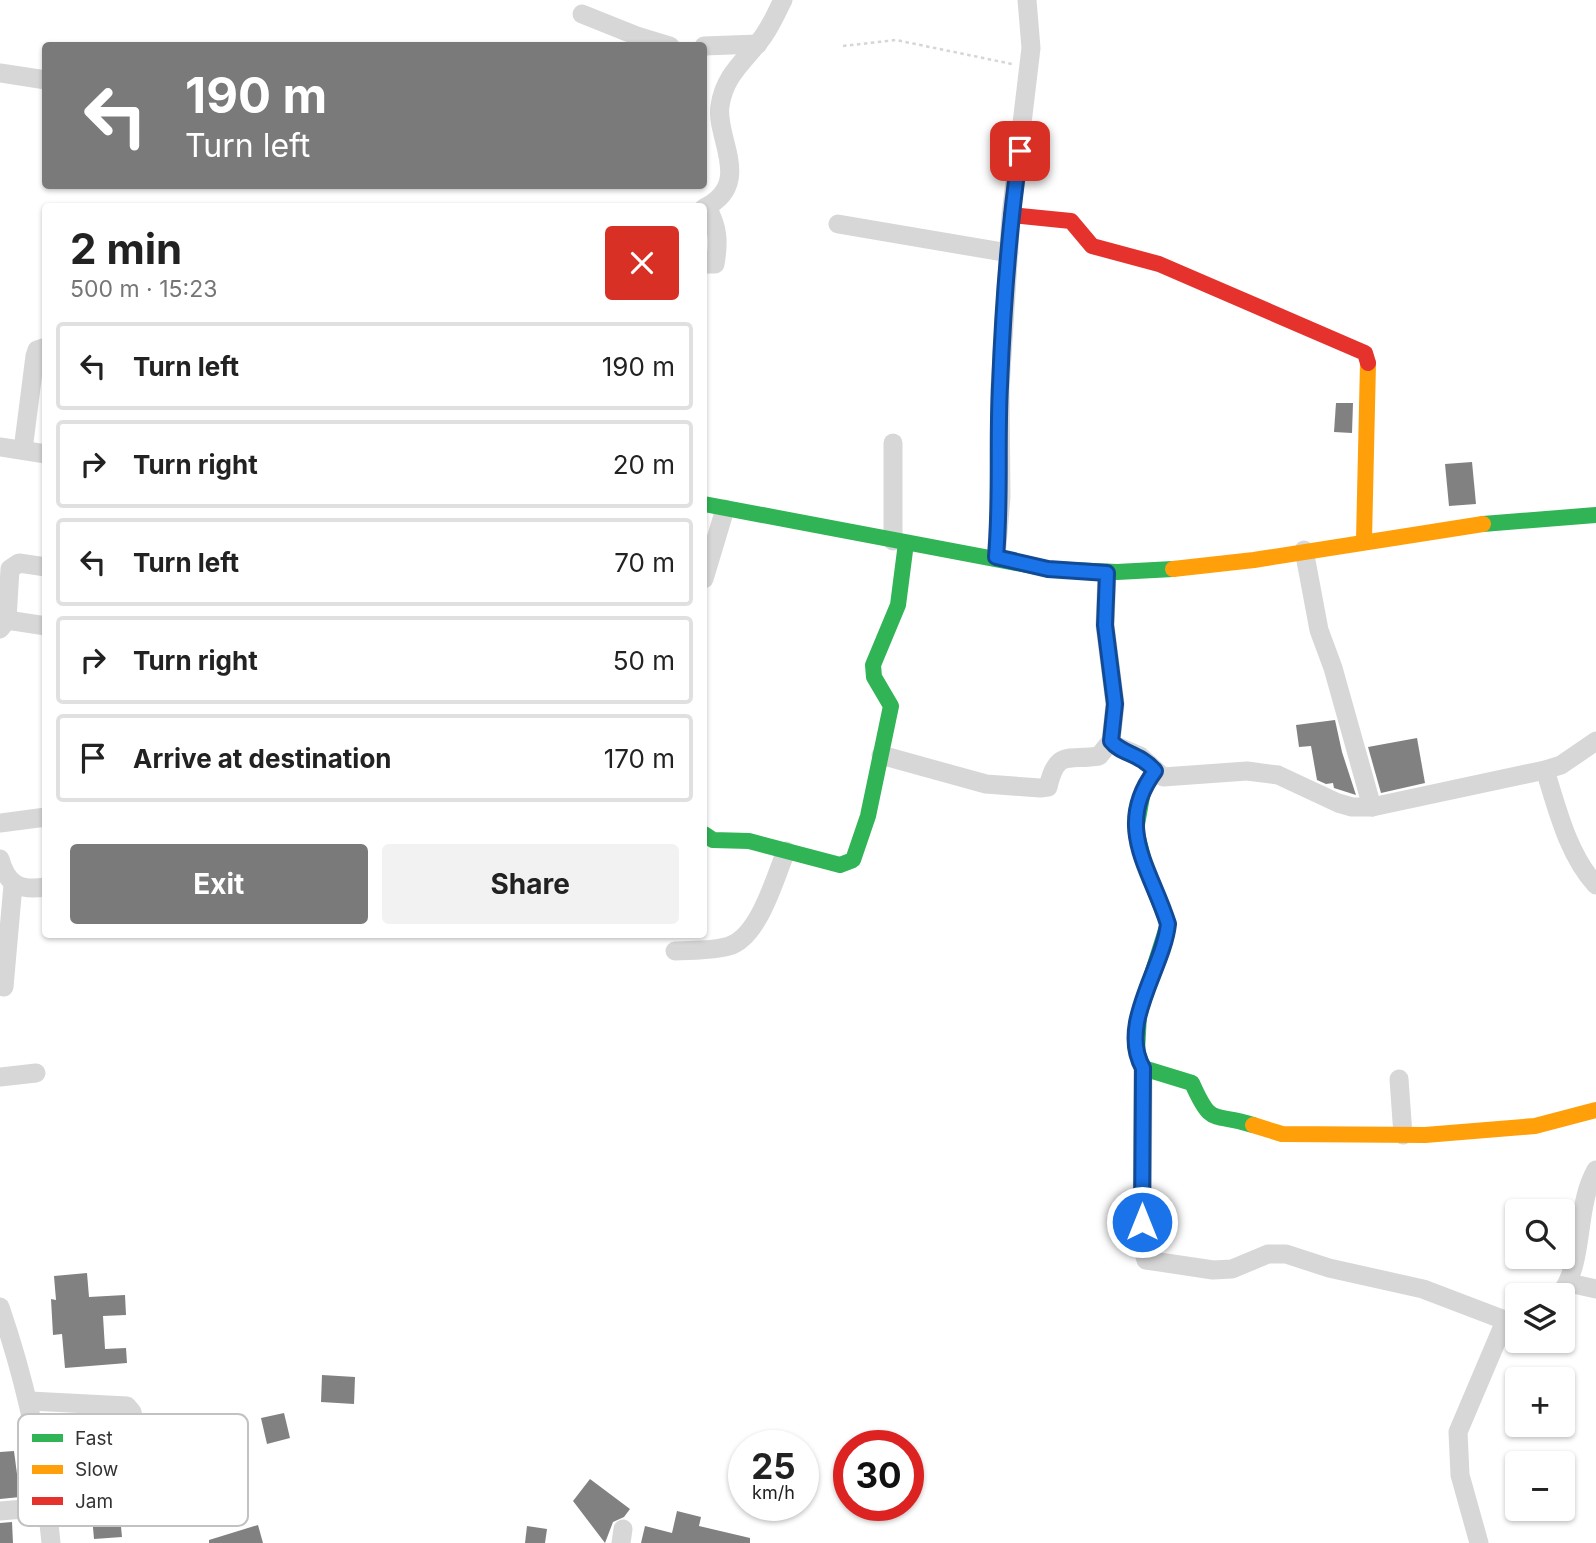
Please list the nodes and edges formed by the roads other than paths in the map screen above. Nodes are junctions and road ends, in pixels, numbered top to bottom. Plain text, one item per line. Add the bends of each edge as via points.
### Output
1 (783, 0) edge
2 (1027, 0) edge
3 (582, 14) dead end
4 (657, 42) edge
5 (758, 44) junction
6 (707, 46) edge
7 (0, 73) edge
8 (42, 79) edge
9 (707, 205) edge
10 (707, 210) edge
11 (1011, 215) junction
12 (838, 224) dead end
13 (1009, 253) junction
14 (707, 264) edge
15 (42, 348) edge
16 (893, 443) dead end
17 (0, 447) edge
18 (23, 450) junction
19 (42, 453) edge
20 (707, 505) edge
21 (725, 509) junction
22 (1596, 515) edge
23 (1363, 540) junction
24 (900, 542) junction
25 (1304, 550) junction
26 (996, 557) junction
27 (42, 566) edge
28 (707, 569) edge
29 (1107, 573) junction
30 (4, 624) edge
31 (42, 626) edge
32 (1111, 741) junction
33 (1596, 741) edge
34 (881, 755) junction
35 (1545, 770) junction
36 (1155, 771) junction
37 (1372, 807) junction
38 (42, 818) edge
39 (0, 823) edge
40 (707, 836) edge
41 (786, 851) junction
42 (0, 859) edge
43 (13, 885) junction
44 (1596, 885) edge
45 (42, 888) edge
46 (675, 951) dead end
47 (4, 987) dead end
48 (1143, 1068) junction
49 (36, 1073) dead end
50 (0, 1077) edge
51 (1399, 1079) dead end
52 (1596, 1110) edge
53 (1403, 1135) junction
54 (1596, 1170) edge
55 (1565, 1283) edge
56 (1575, 1289) edge
57 (1596, 1289) edge
58 (0, 1307) edge
59 (1505, 1317) edge
60 (1505, 1331) edge
61 (30, 1401) junction
62 (32, 1414) edge
63 (132, 1414) edge
64 (18, 1509) edge
65 (0, 1511) edge
66 (1479, 1543) edge

1 - 5 street
2 - 11 street via 1031,48
3 - 4 street
5 - 6 street
5 - 9 street via 735,68 723,92 719,117 731,164 723,191
7 - 8 street
10 - 14 street via 716,224 718,245 715,264
11 - 13 street
11 - 23 street via 1071,221 1092,246 1159,264 1365,353 1370,368
12 - 13 street
13 - 26 street
15 - 18 street via 35,356
16 - 24 street
17 - 18 street
18 - 19 street
20 - 21 street
21 - 24 street
21 - 28 street
22 - 23 street
23 - 25 street
24 - 26 street
24 - 34 street via 895,612 878,645 873,670 891,706
25 - 29 street via 1177,570
25 - 37 street via 1319,630
26 - 29 street via 1048,569
27 - 30 street via 19,563 10,569
29 - 32 street via 1105,625 1115,704
30 - 31 street
32 - 34 street via 1099,756 1062,758 1048,787 1040,788 986,784
32 - 36 street via 1140,755
33 - 35 street via 1561,765
34 - 41 street via 853,860 840,865
35 - 37 street
35 - 44 street via 1576,854
36 - 37 street via 1169,779 1247,771 1278,775 1338,803
36 - 48 street via 1140,795 1135,831 1168,924 1135,1035
38 - 39 street
40 - 41 street
41 - 46 street via 762,910 743,940 728,947
42 - 43 street
43 - 45 street via 28,890
43 - 47 street
48 - 53 street via 1192,1083 1205,1112 1219,1120 1282,1134
48 - 59 street via 1142,1248 1146,1260 1213,1270 1232,1269 1268,1254 1286,1254 1423,1289
49 - 50 street
51 - 53 street
52 - 53 street via 1535,1126
54 - 55 street via 1582,1206
56 - 57 street
58 - 61 street
60 - 66 street via 1482,1369 1458,1432 1460,1475
61 - 62 street
61 - 63 street via 127,1406
64 - 65 street

